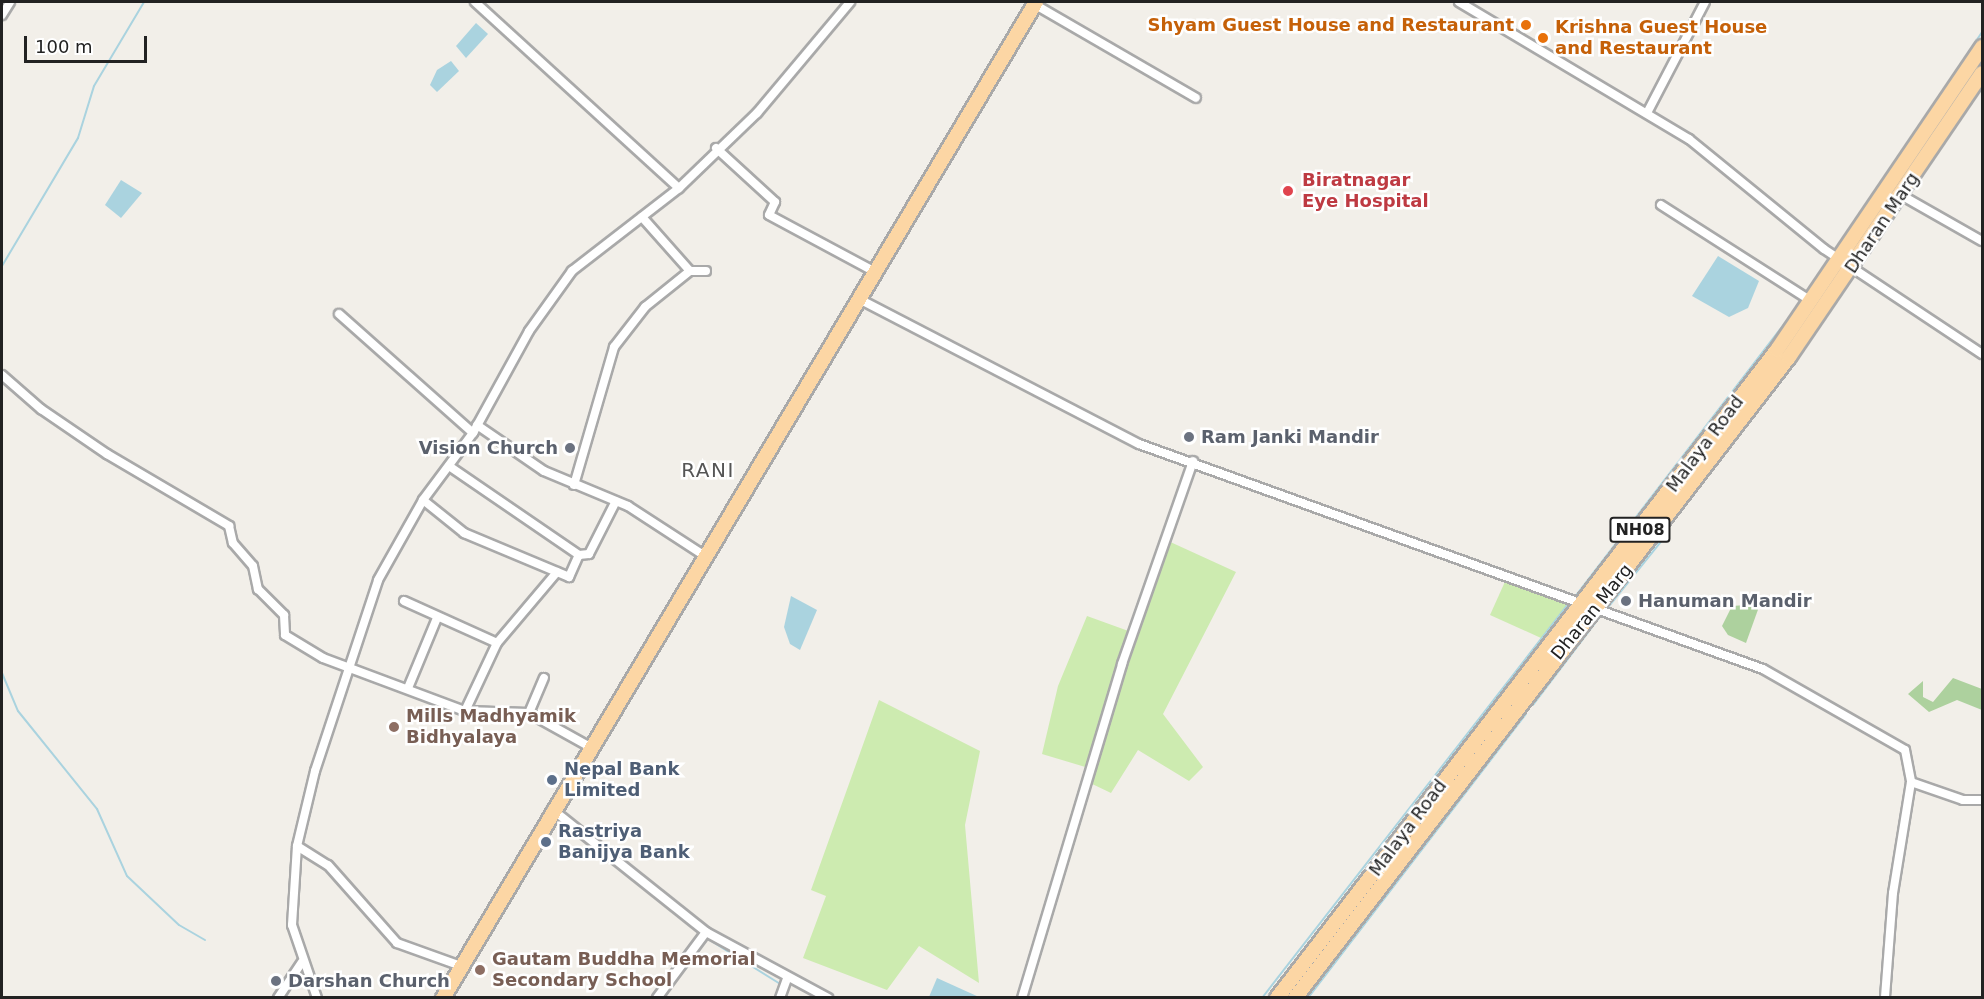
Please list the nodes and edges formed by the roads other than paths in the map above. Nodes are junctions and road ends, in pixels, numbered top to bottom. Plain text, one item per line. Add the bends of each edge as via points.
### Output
1 (10, 2) edge
2 (475, 2) edge
3 (850, 2) edge
4 (1459, 2) edge
5 (1705, 2) edge
6 (1035, 3) edge
7 (2, 15) edge
8 (1983, 48) edge
9 (1978, 75) edge
10 (1196, 98) dead end
11 (1647, 113) junction
12 (716, 148) junction
13 (679, 188) junction
14 (1901, 195) junction
15 (1661, 205) dead end
16 (642, 217) junction
17 (1983, 241) edge
18 (1846, 263) junction
19 (706, 270) dead end
20 (690, 271) junction
21 (877, 273) junction
22 (861, 300) junction
23 (1811, 301) junction
24 (339, 314) dead end
25 (1983, 354) edge
26 (1768, 374) junction
27 (2, 375) edge
28 (475, 429) junction
29 (1193, 461) junction
30 (449, 466) junction
31 (574, 485) junction
32 (423, 500) junction
33 (616, 501) junction
34 (579, 555) junction
35 (705, 556) junction
36 (557, 572) junction
37 (404, 601) dead end
38 (1581, 602) junction
39 (1594, 608) junction
40 (437, 618) junction
41 (497, 643) junction
42 (348, 666) junction
43 (544, 678) dead end
44 (408, 688) junction
45 (465, 711) junction
46 (529, 713) junction
47 (592, 748) junction
48 (1466, 764) junction
49 (1911, 782) junction
50 (1983, 800) edge
51 (552, 809) junction
52 (297, 846) junction
53 (706, 932) junction
54 (302, 962) junction
55 (461, 966) junction
56 (786, 979) junction
57 (278, 998) edge
58 (317, 998) edge
59 (443, 998) edge
60 (657, 998) edge
61 (780, 998) edge
62 (828, 998) edge
63 (1022, 998) edge
64 (1277, 998) edge
65 (1295, 998) edge
66 (1885, 998) edge

1 - 7 street
2 - 13 street
3 - 12 street via 757,113
4 - 11 street
5 - 11 street
6 - 10 street
6 - 21 main road
8 - 9 main road, Malaya Road / NH08
9 - 14 main road, Dharan Marg / NH08
9 - 18 main road, Malaya Road / NH08
11 - 18 street via 1719,160
12 - 13 street
12 - 21 street via 774,202 769,215
13 - 16 street
14 - 17 street
14 - 18 main road, Dharan Marg / NH08
15 - 23 street
16 - 20 street
16 - 28 street via 573,271 555,293
18 - 23 main road, Malaya Road / NH08
18 - 25 street
18 - 26 main road, Dharan Marg / NH08
19 - 20 street
20 - 31 street via 645,307 614,347
21 - 22 main road
22 - 29 street via 1139,444
22 - 35 main road
23 - 26 main road, Malaya Road / NH08
24 - 28 street
26 - 38 main road, Malaya Road / NH08
26 - 39 main road, Dharan Marg / NH08
27 - 42 street via 41,410 107,454 229,526 233,543 253,566 258,589 284,615 285,635
28 - 30 street
28 - 31 street
29 - 38 street
29 - 63 street via 1122,664
30 - 32 street
30 - 34 street
31 - 33 street
32 - 36 street via 464,533
32 - 42 street via 378,580
33 - 34 street via 589,554
33 - 35 street
34 - 36 street via 569,577
35 - 47 main road
36 - 41 street
37 - 40 street
38 - 39 street
38 - 48 main road, Malaya Road / NH08
39 - 48 main road, Dharan Marg / NH08
39 - 49 street via 1762,669 1905,750
40 - 41 street
40 - 44 street
41 - 45 street
42 - 44 street
42 - 52 street
43 - 46 street
44 - 45 street
45 - 46 street
46 - 47 street
47 - 51 main road
48 - 64 main road, Malaya Road / NH08
48 - 65 main road, Dharan Marg / NH08
49 - 50 street via 1963,800
49 - 66 street via 1893,893
51 - 53 street
51 - 55 main road
52 - 54 street via 292,925
52 - 55 street via 328,865 397,943
53 - 56 street
53 - 60 street
54 - 57 street
54 - 58 street
55 - 59 main road
56 - 61 street
56 - 62 street

